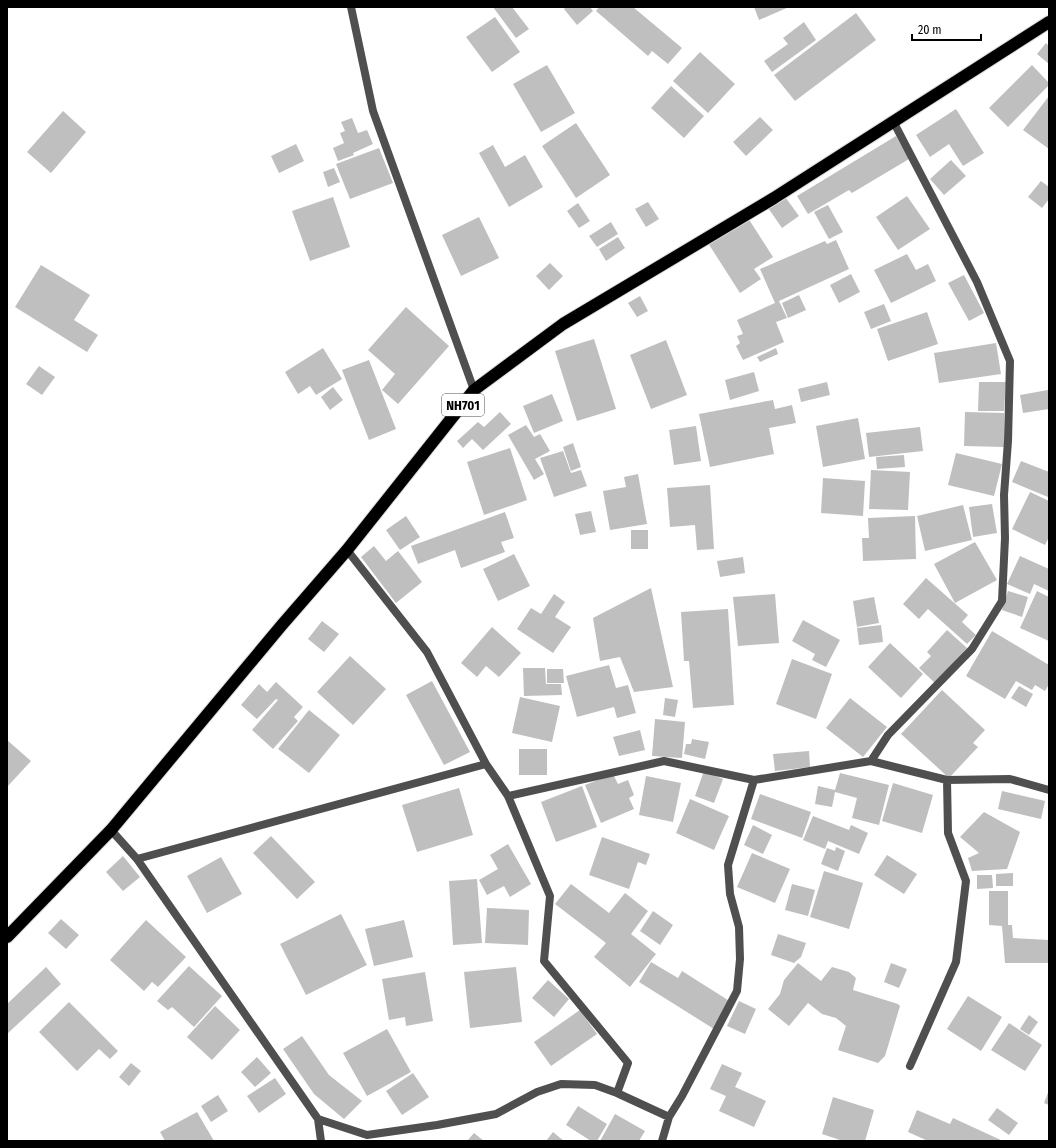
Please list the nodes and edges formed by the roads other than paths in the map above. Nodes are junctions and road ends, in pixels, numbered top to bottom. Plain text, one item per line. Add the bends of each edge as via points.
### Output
1 (351, 7) edge
2 (1049, 22) edge
3 (893, 121) junction
4 (474, 390) junction
5 (347, 550) junction
6 (871, 761) junction
7 (486, 764) junction
8 (754, 780) junction
9 (948, 780) junction
10 (1049, 790) edge
11 (508, 796) junction
12 (111, 830) junction
13 (137, 859) junction
14 (7, 937) edge
15 (910, 1066) dead end
16 (617, 1093) junction
17 (669, 1117) junction
18 (318, 1119) junction
19 (321, 1141) edge
20 (662, 1141) edge

1 - 4 street via 373,111
2 - 3 highway, NH701
3 - 4 highway, NH701 via 774,198 563,324
3 - 6 street via 977,282 1010,361 1004,494 1005,538 1002,601 972,648 888,735
4 - 5 highway, NH701
5 - 7 street via 427,652
5 - 12 highway, NH701
6 - 8 street
6 - 9 street
7 - 11 street
7 - 13 street
8 - 11 street via 664,761
8 - 17 street via 728,865 730,894 739,927 737,991
9 - 10 street via 1010,779
9 - 15 street via 948,833 966,881 956,962
11 - 16 street via 550,896 544,961 628,1063
12 - 13 street
12 - 14 highway, NH701
13 - 18 street
16 - 17 street
16 - 18 street via 595,1085 561,1084 537,1092 496,1114 367,1136
17 - 20 street
18 - 19 street

